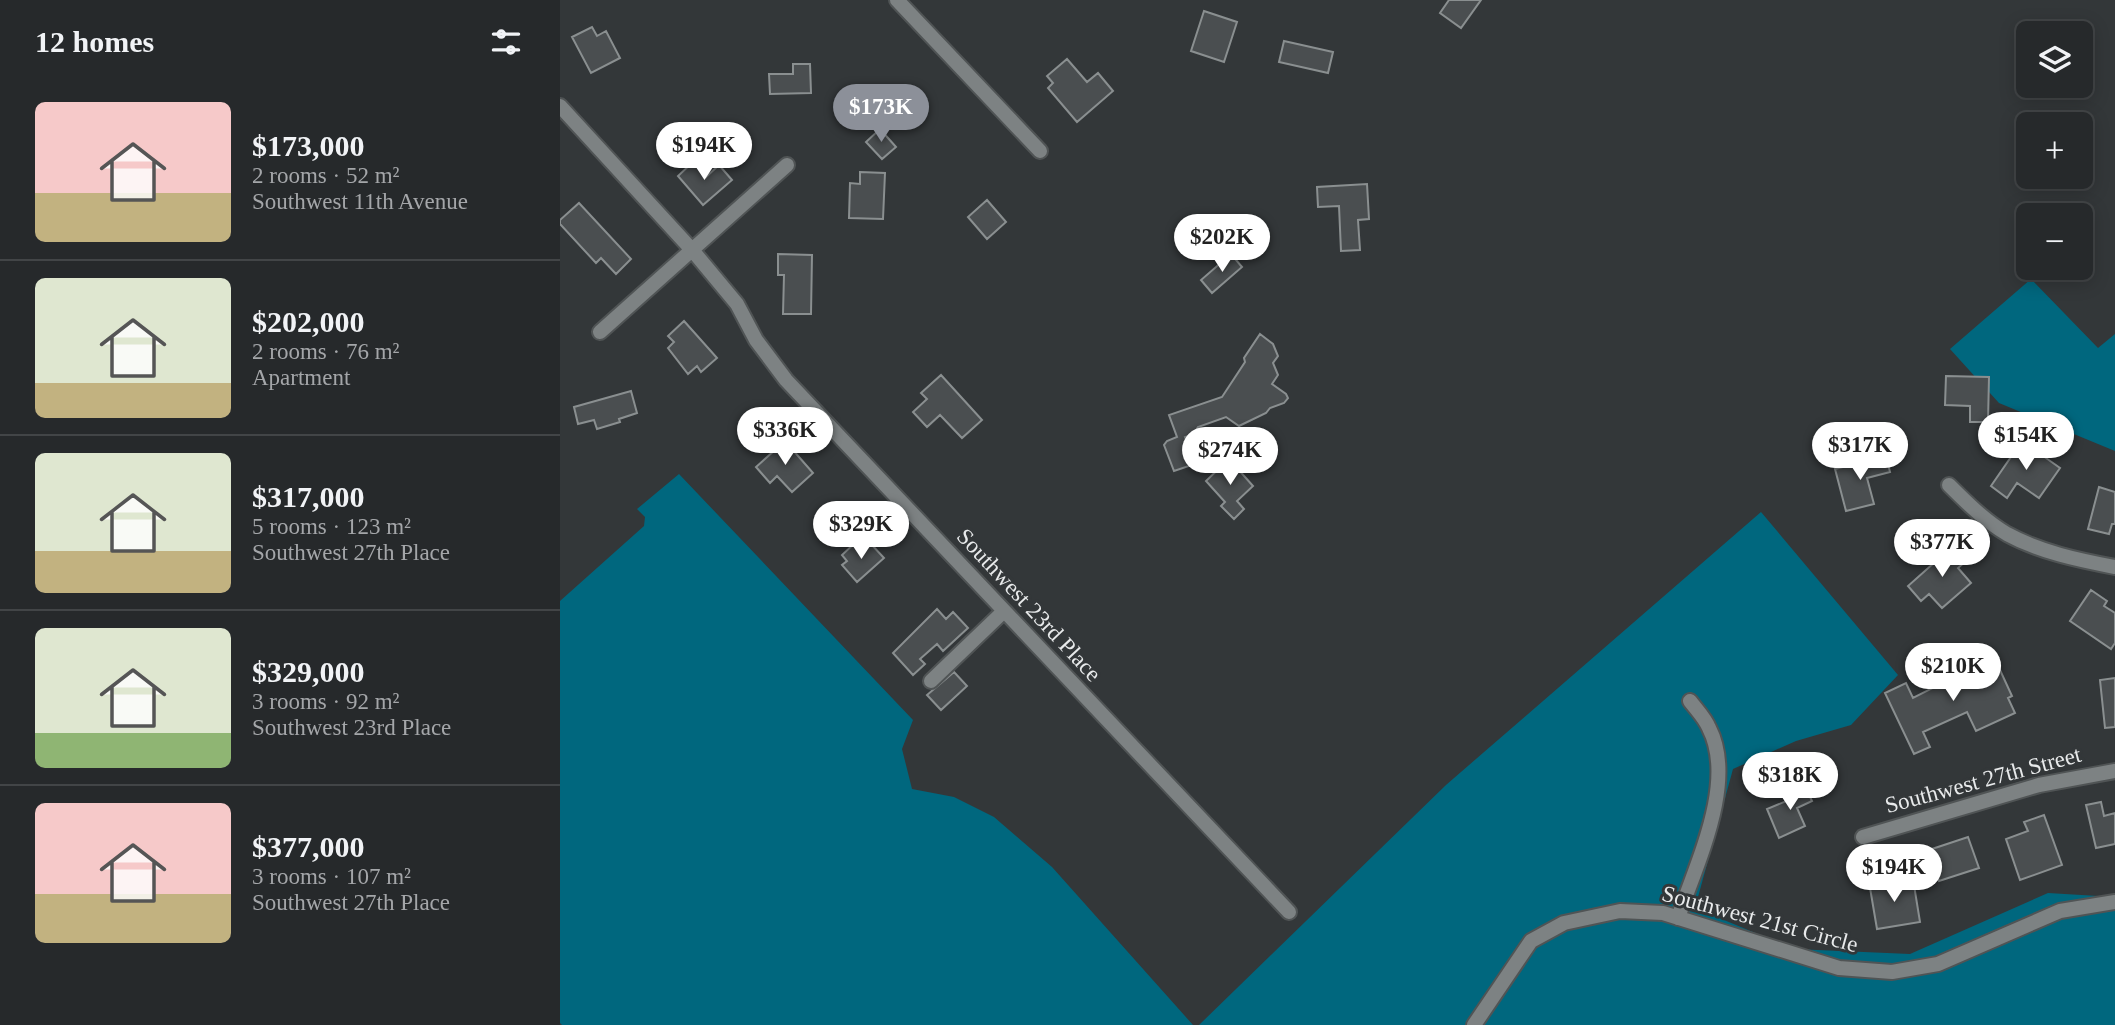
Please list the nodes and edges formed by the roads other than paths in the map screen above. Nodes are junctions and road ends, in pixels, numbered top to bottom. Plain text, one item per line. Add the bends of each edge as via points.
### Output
1 (897, 0) edge
2 (560, 106) edge
3 (1040, 151) dead end
4 (787, 166) dead end
5 (693, 251) junction
6 (600, 332) dead end
7 (1949, 485) dead end
8 (2115, 567) edge
9 (1004, 611) junction
10 (931, 681) dead end
11 (1690, 701) dead end
12 (2115, 771) edge
13 (1863, 837) dead end
14 (2115, 902) edge
15 (1289, 912) dead end
16 (1678, 918) junction
17 (1474, 1025) edge

1 - 3 street
2 - 5 street, Southwest 23rd Place
4 - 5 street
5 - 6 street
5 - 9 street, Southwest 23rd Place via 737,304 755,340 786,380
7 - 8 street via 2007,534 2059,555
9 - 10 street
9 - 15 street, Southwest 23rd Place
11 - 16 street via 1710,728 1719,790
12 - 13 street, Southwest 27th Street via 2039,785
14 - 16 street, Southwest 21st Circle via 2060,911 1938,964 1892,972 1839,968
16 - 17 street, Southwest 21st Circle via 1620,911 1564,923 1531,941

